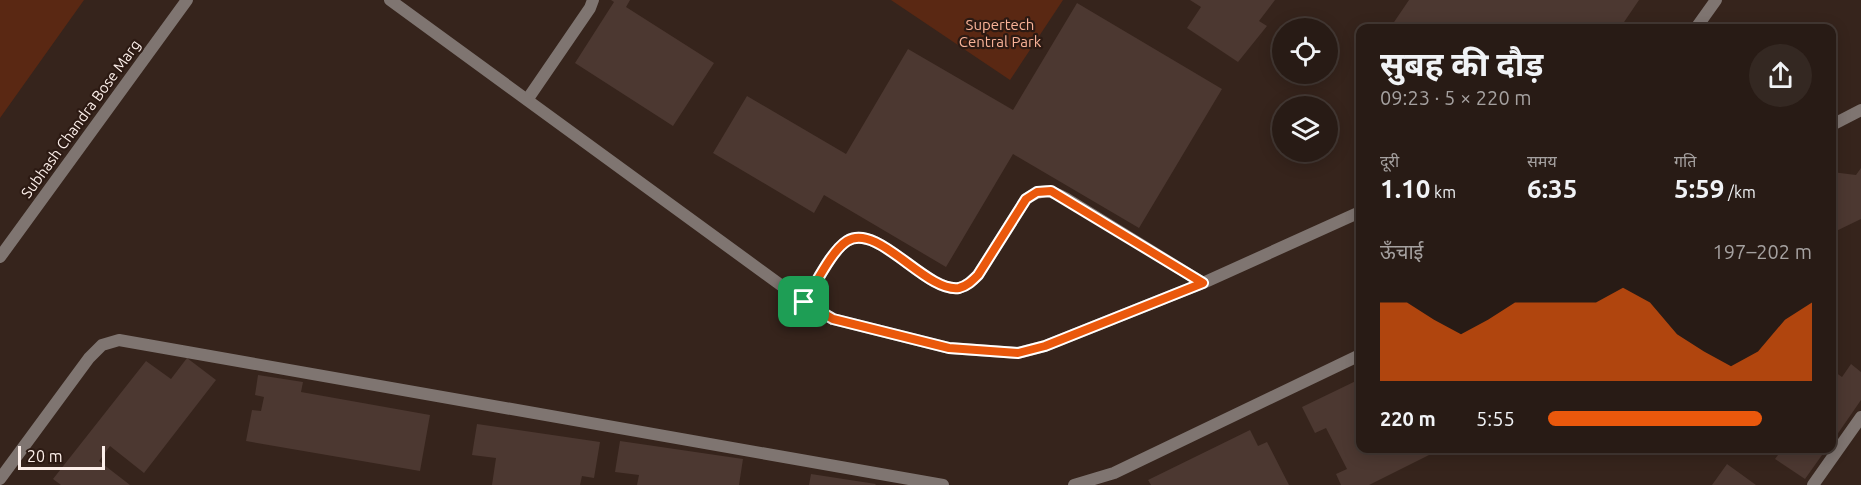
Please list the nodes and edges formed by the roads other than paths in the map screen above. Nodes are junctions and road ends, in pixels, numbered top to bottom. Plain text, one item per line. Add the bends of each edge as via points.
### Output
1 (186, 0) edge
2 (390, 0) edge
3 (592, 0) edge
4 (1716, 0) edge
5 (1699, 24) edge
6 (527, 100) junction
7 (1861, 110) edge
8 (1836, 123) edge
9 (1356, 214) edge
10 (0, 256) edge
11 (1203, 283) junction
12 (804, 302) junction
13 (1356, 357) edge
14 (1861, 417) edge
15 (1836, 452) edge
16 (1836, 453) edge
17 (0, 479) edge
18 (1096, 482) edge
19 (943, 485) edge
20 (1074, 485) edge
21 (1813, 485) edge

1 - 10 street, Subhash Chandra Bose Marg
2 - 6 street
3 - 6 street
4 - 5 street
6 - 12 street
7 - 8 street
9 - 11 street
11 - 12 street via 1045,346 1018,353 949,348 877,332 833,319
11 - 12 street via 1051,191 1037,192 1026,199 978,275 968,284 957,288 942,285 862,238 848,240 837,249
13 - 18 street
14 - 15 street
16 - 21 street
17 - 19 street via 89,358 102,345 119,340
18 - 20 street

